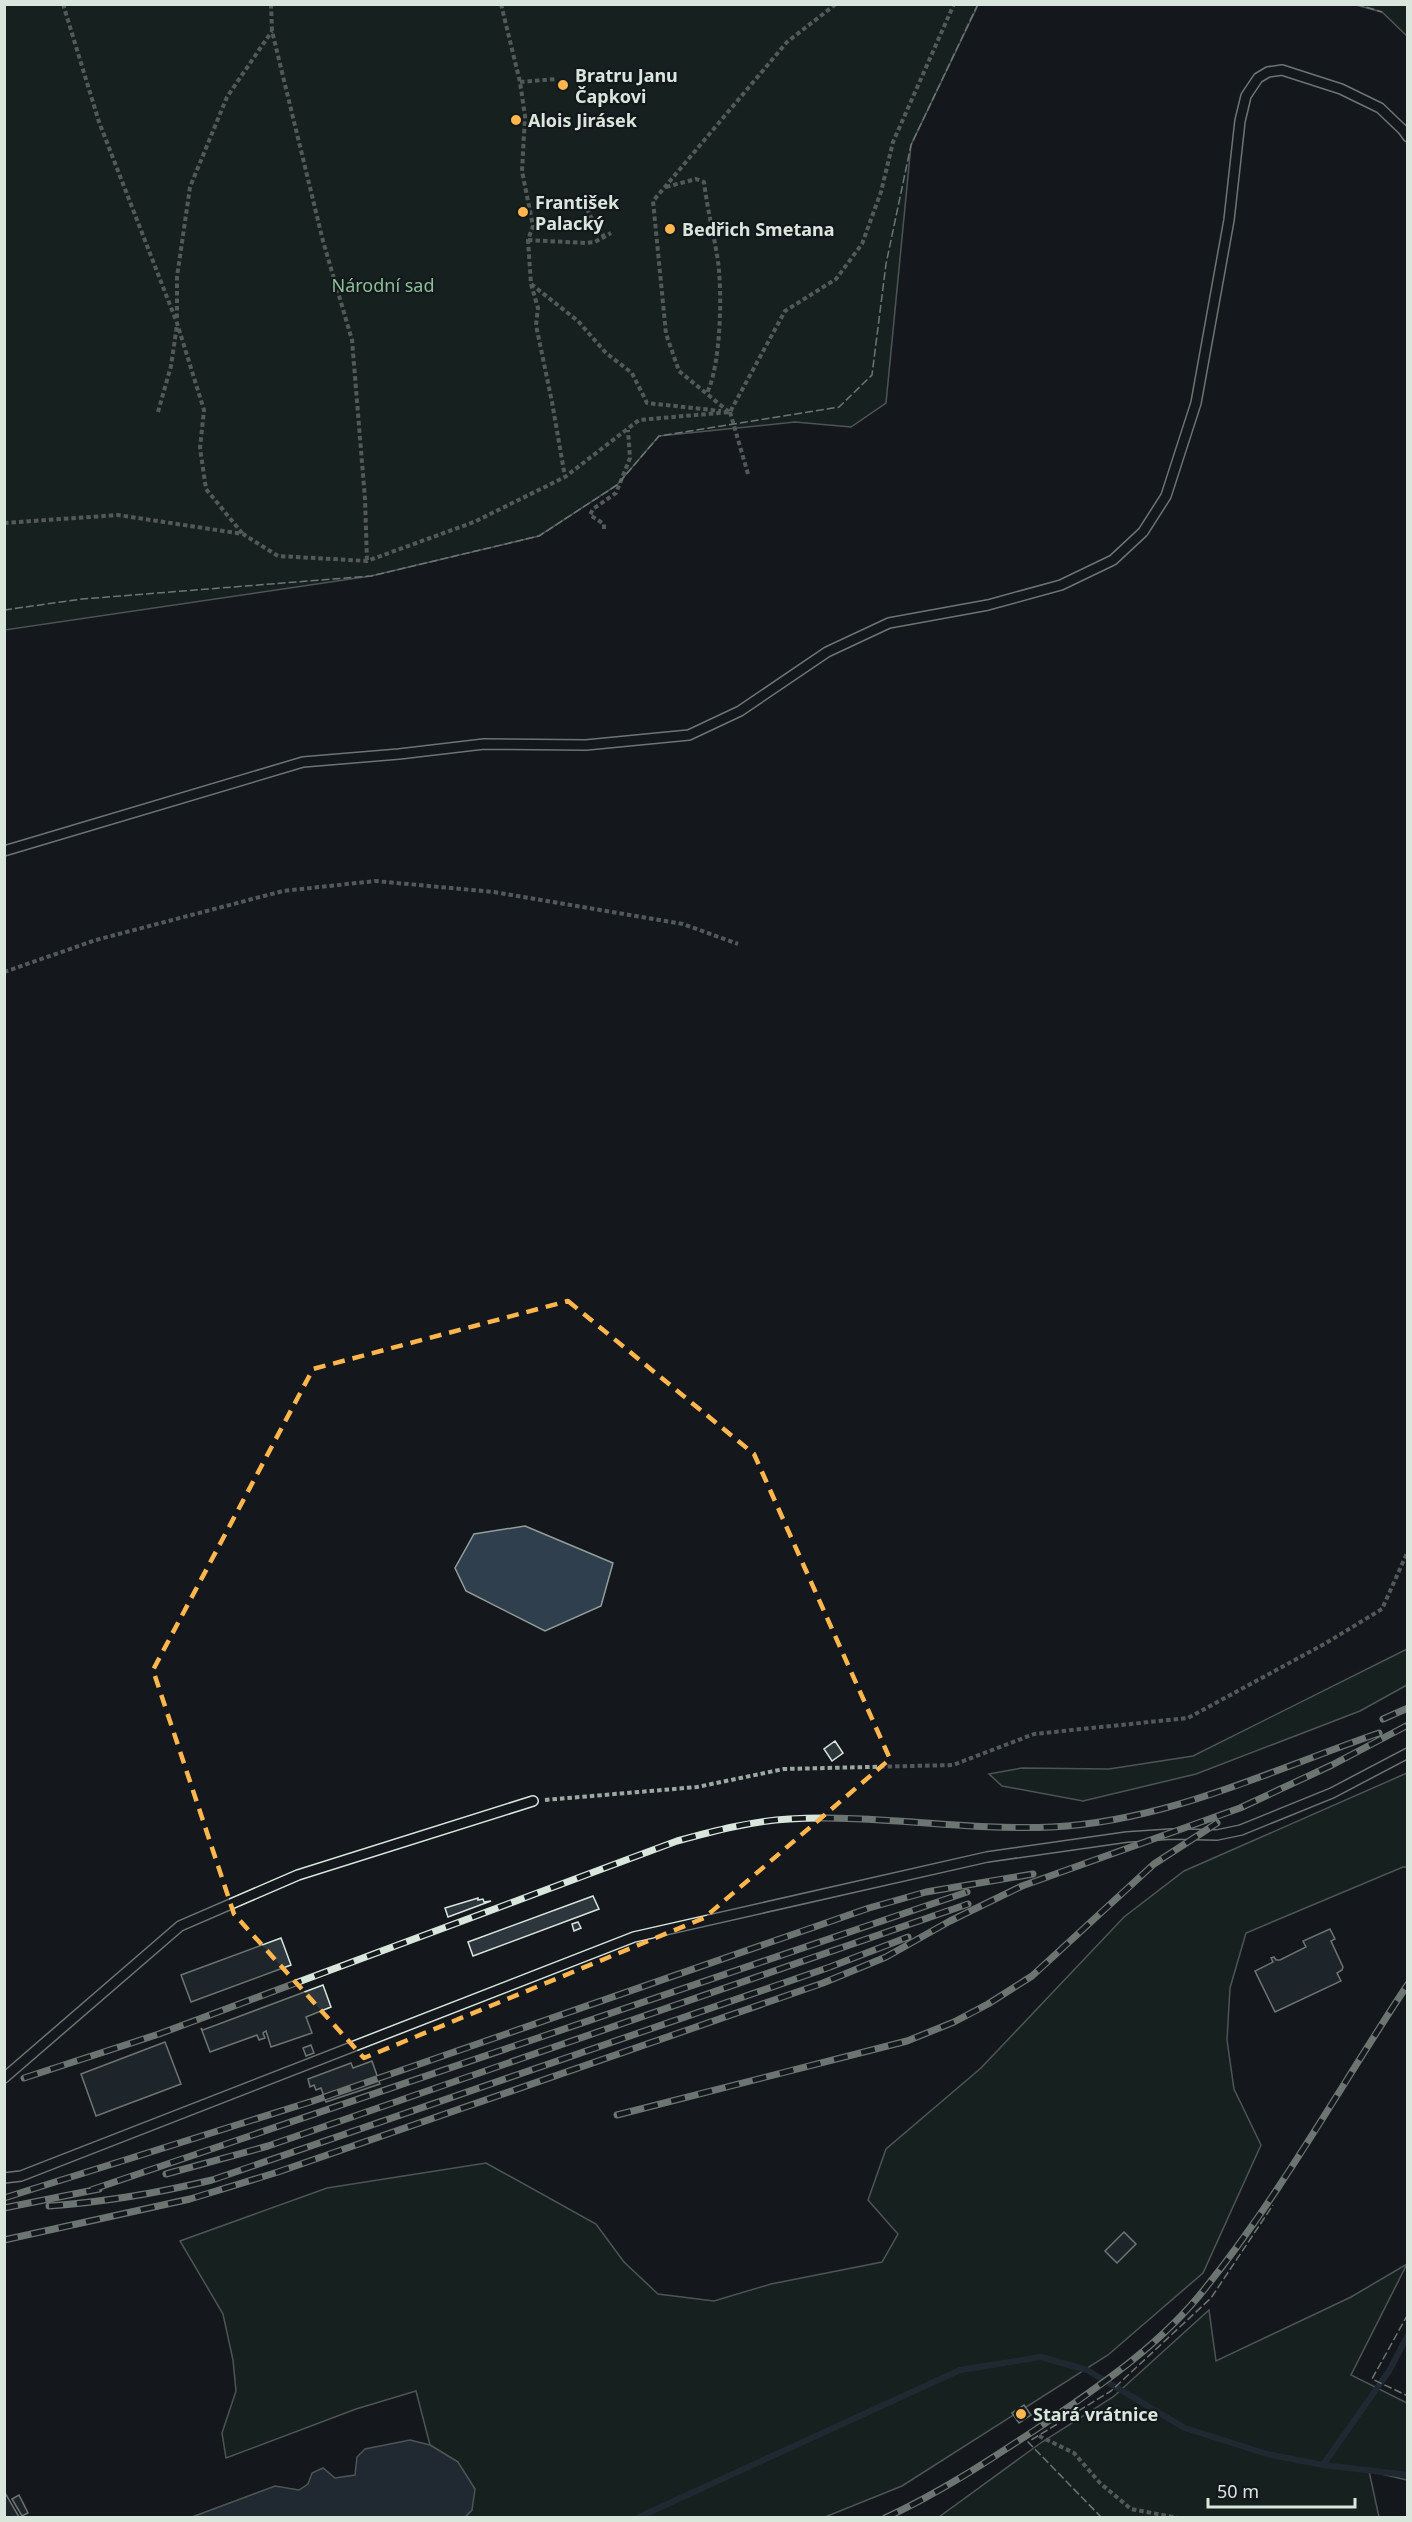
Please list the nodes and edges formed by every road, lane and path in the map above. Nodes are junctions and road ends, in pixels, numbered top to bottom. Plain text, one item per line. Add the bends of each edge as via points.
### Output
1 (63, 4) edge
2 (271, 4) edge
3 (501, 4) edge
4 (836, 4) edge
5 (954, 4) edge
6 (272, 31) junction
7 (556, 79) dead end
8 (520, 82) junction
9 (1407, 137) edge
10 (666, 187) junction
11 (586, 201) dead end
12 (611, 233) dead end
13 (604, 237) junction
14 (528, 240) junction
15 (531, 284) junction
16 (177, 323) junction
17 (707, 393) junction
18 (158, 412) dead end
19 (730, 412) junction
20 (628, 429) junction
21 (748, 474) dead end
22 (565, 477) junction
23 (4, 523) edge
24 (604, 529) dead end
25 (243, 534) junction
26 (367, 561) junction
27 (4, 851) edge
28 (738, 944) dead end
29 (4, 972) edge
30 (1407, 1551) edge
31 (1407, 1753) edge
32 (533, 1801) joint
33 (4, 2078) edge
34 (4, 2178) edge
35 (1039, 2436) dead end
36 (1178, 2517) edge

1 - 16 path via 99,122
2 - 6 path
3 - 8 path
4 - 10 path via 787,42
5 - 19 path via 893,142 862,244 836,279 785,311
6 - 16 path via 227,97 190,187 177,277
6 - 26 path via 323,241 352,340
7 - 8 path
8 - 14 path via 525,116 522,171 533,226
9 - 27 lane via 1380,108 1341,89 1282,70 1258,78 1246,96 1240,121 1229,220 1196,403 1166,496 1143,532 1113,560 1061,585 988,605 890,623 827,652 740,711 689,735 586,746 484,744 303,762
10 - 17 path via 653,201 666,334 679,371
10 - 17 path via 696,179 704,182 718,258 719,313 714,378
11 - 13 path via 591,220
12 - 13 path
13 - 14 path via 585,243
14 - 15 path
15 - 19 path via 578,321 606,353 632,373 647,403
15 - 22 path
16 - 18 path via 171,366
16 - 25 path via 204,410 200,448 206,489
17 - 19 path
19 - 20 path via 639,420
19 - 21 path
20 - 22 path
20 - 24 path via 630,458 616,492 590,515 604,524
22 - 26 path via 474,522
23 - 25 path via 118,516
25 - 26 path via 278,556
28 - 29 path via 683,924 494,892 375,881 283,891 96,940
30 - 32 path via 1382,1610 1188,1718 1034,1734 953,1765 784,1769 697,1787
31 - 34 lane via 1332,1792 1240,1830 1217,1835 1127,1837 987,1857 634,1936 21,2176
32 - 33 lane via 298,1875 180,1926
35 - 36 path via 1074,2454 1131,2509

